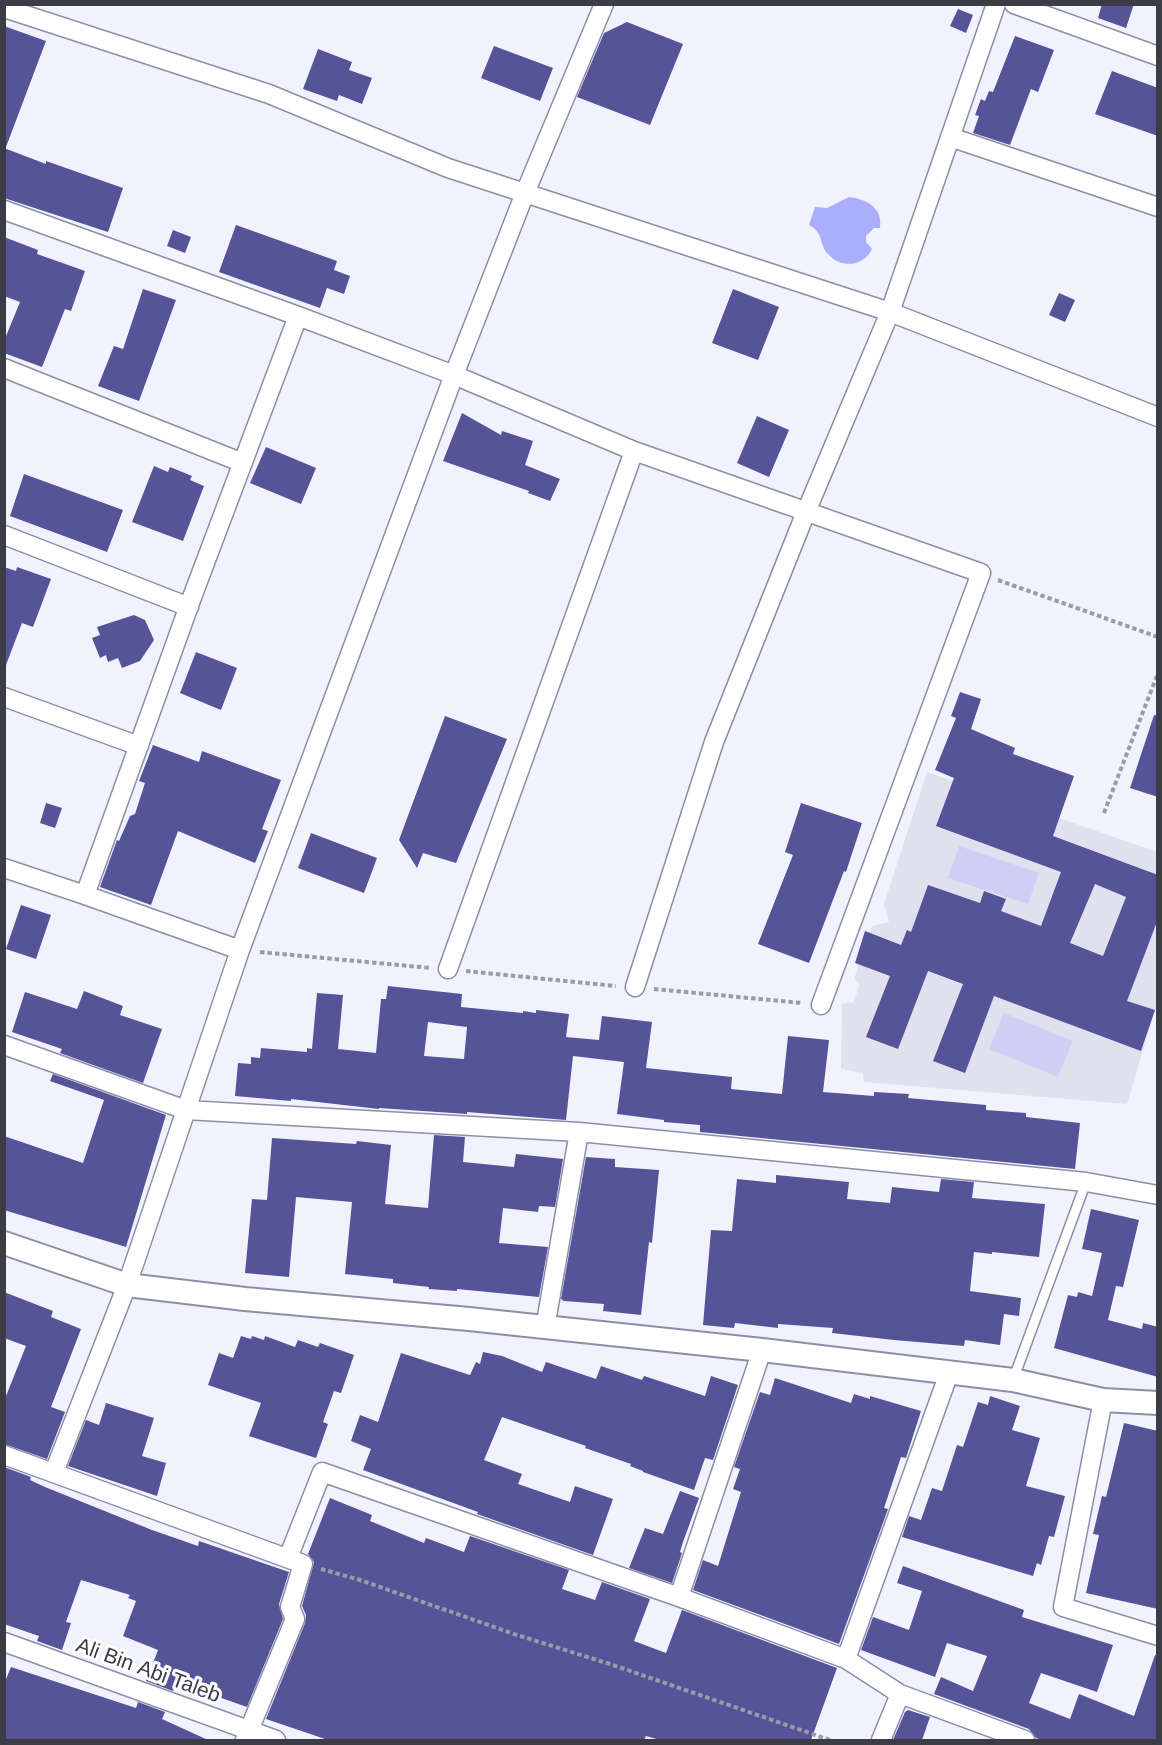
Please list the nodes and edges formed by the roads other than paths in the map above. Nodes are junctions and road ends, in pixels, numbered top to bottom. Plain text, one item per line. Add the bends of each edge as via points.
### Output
1 (604, 4) edge
2 (996, 4) edge
3 (1014, 4) edge
4 (4, 8) edge
5 (1158, 56) edge
6 (950, 137) junction
7 (525, 194) junction
8 (1158, 207) edge
9 (4, 210) edge
10 (891, 312) junction
11 (298, 316) junction
12 (4, 368) edge
13 (454, 375) junction
14 (1158, 417) edge
15 (634, 451) junction
16 (243, 463) junction
17 (806, 512) junction
18 (4, 535) edge
19 (189, 607) junction
20 (4, 697) edge
21 (139, 746) junction
22 (4, 868) edge
23 (85, 895) junction
24 (240, 950) junction
25 (448, 969) dead end
26 (635, 987) dead end
27 (821, 1005) dead end
28 (4, 1045) edge
29 (186, 1110) junction
30 (579, 1132) junction
31 (1086, 1182) junction
32 (1158, 1195) edge
33 (4, 1243) edge
34 (127, 1285) junction
35 (545, 1328) junction
36 (762, 1350) junction
37 (949, 1373) junction
38 (1013, 1380) junction
39 (1103, 1400) junction
40 (1158, 1403) edge
41 (4, 1455) edge
42 (54, 1472) junction
43 (295, 1561) junction
44 (680, 1597) junction
45 (1158, 1636) edge
46 (4, 1642) edge
47 (846, 1659) junction
48 (900, 1694) junction
49 (247, 1736) edge
50 (276, 1740) edge
51 (881, 1740) edge
52 (1025, 1740) edge

1 - 7 street
2 - 6 street
3 - 5 street
4 - 7 street via 269,94 448,168
6 - 8 street
6 - 10 street
7 - 10 street
7 - 13 street
9 - 11 street
10 - 14 street
10 - 17 street
11 - 13 street
11 - 16 street
12 - 16 street
13 - 15 street
13 - 24 street
15 - 17 street
15 - 25 street
16 - 19 street
17 - 26 street via 714,742
17 - 27 street via 981,573
18 - 19 street
19 - 21 street
20 - 21 street
21 - 23 street
22 - 23 street
23 - 24 street
24 - 29 street
28 - 29 street
29 - 30 street
29 - 34 street
30 - 31 street
30 - 35 street
31 - 32 street
31 - 38 lane
33 - 34 street
34 - 35 street
34 - 42 street
35 - 36 street
36 - 37 street
36 - 44 street
37 - 38 street
37 - 47 street
38 - 39 street
39 - 40 street
39 - 45 street via 1063,1607
41 - 42 street
42 - 43 street
43 - 44 street via 322,1472
43 - 49 street via 290,1606 295,1619
44 - 47 street
46 - 49 street, Ali Bin Abi Taleb
47 - 48 street
48 - 51 street
48 - 52 street
49 - 50 street, Ali Bin Abi Taleb

